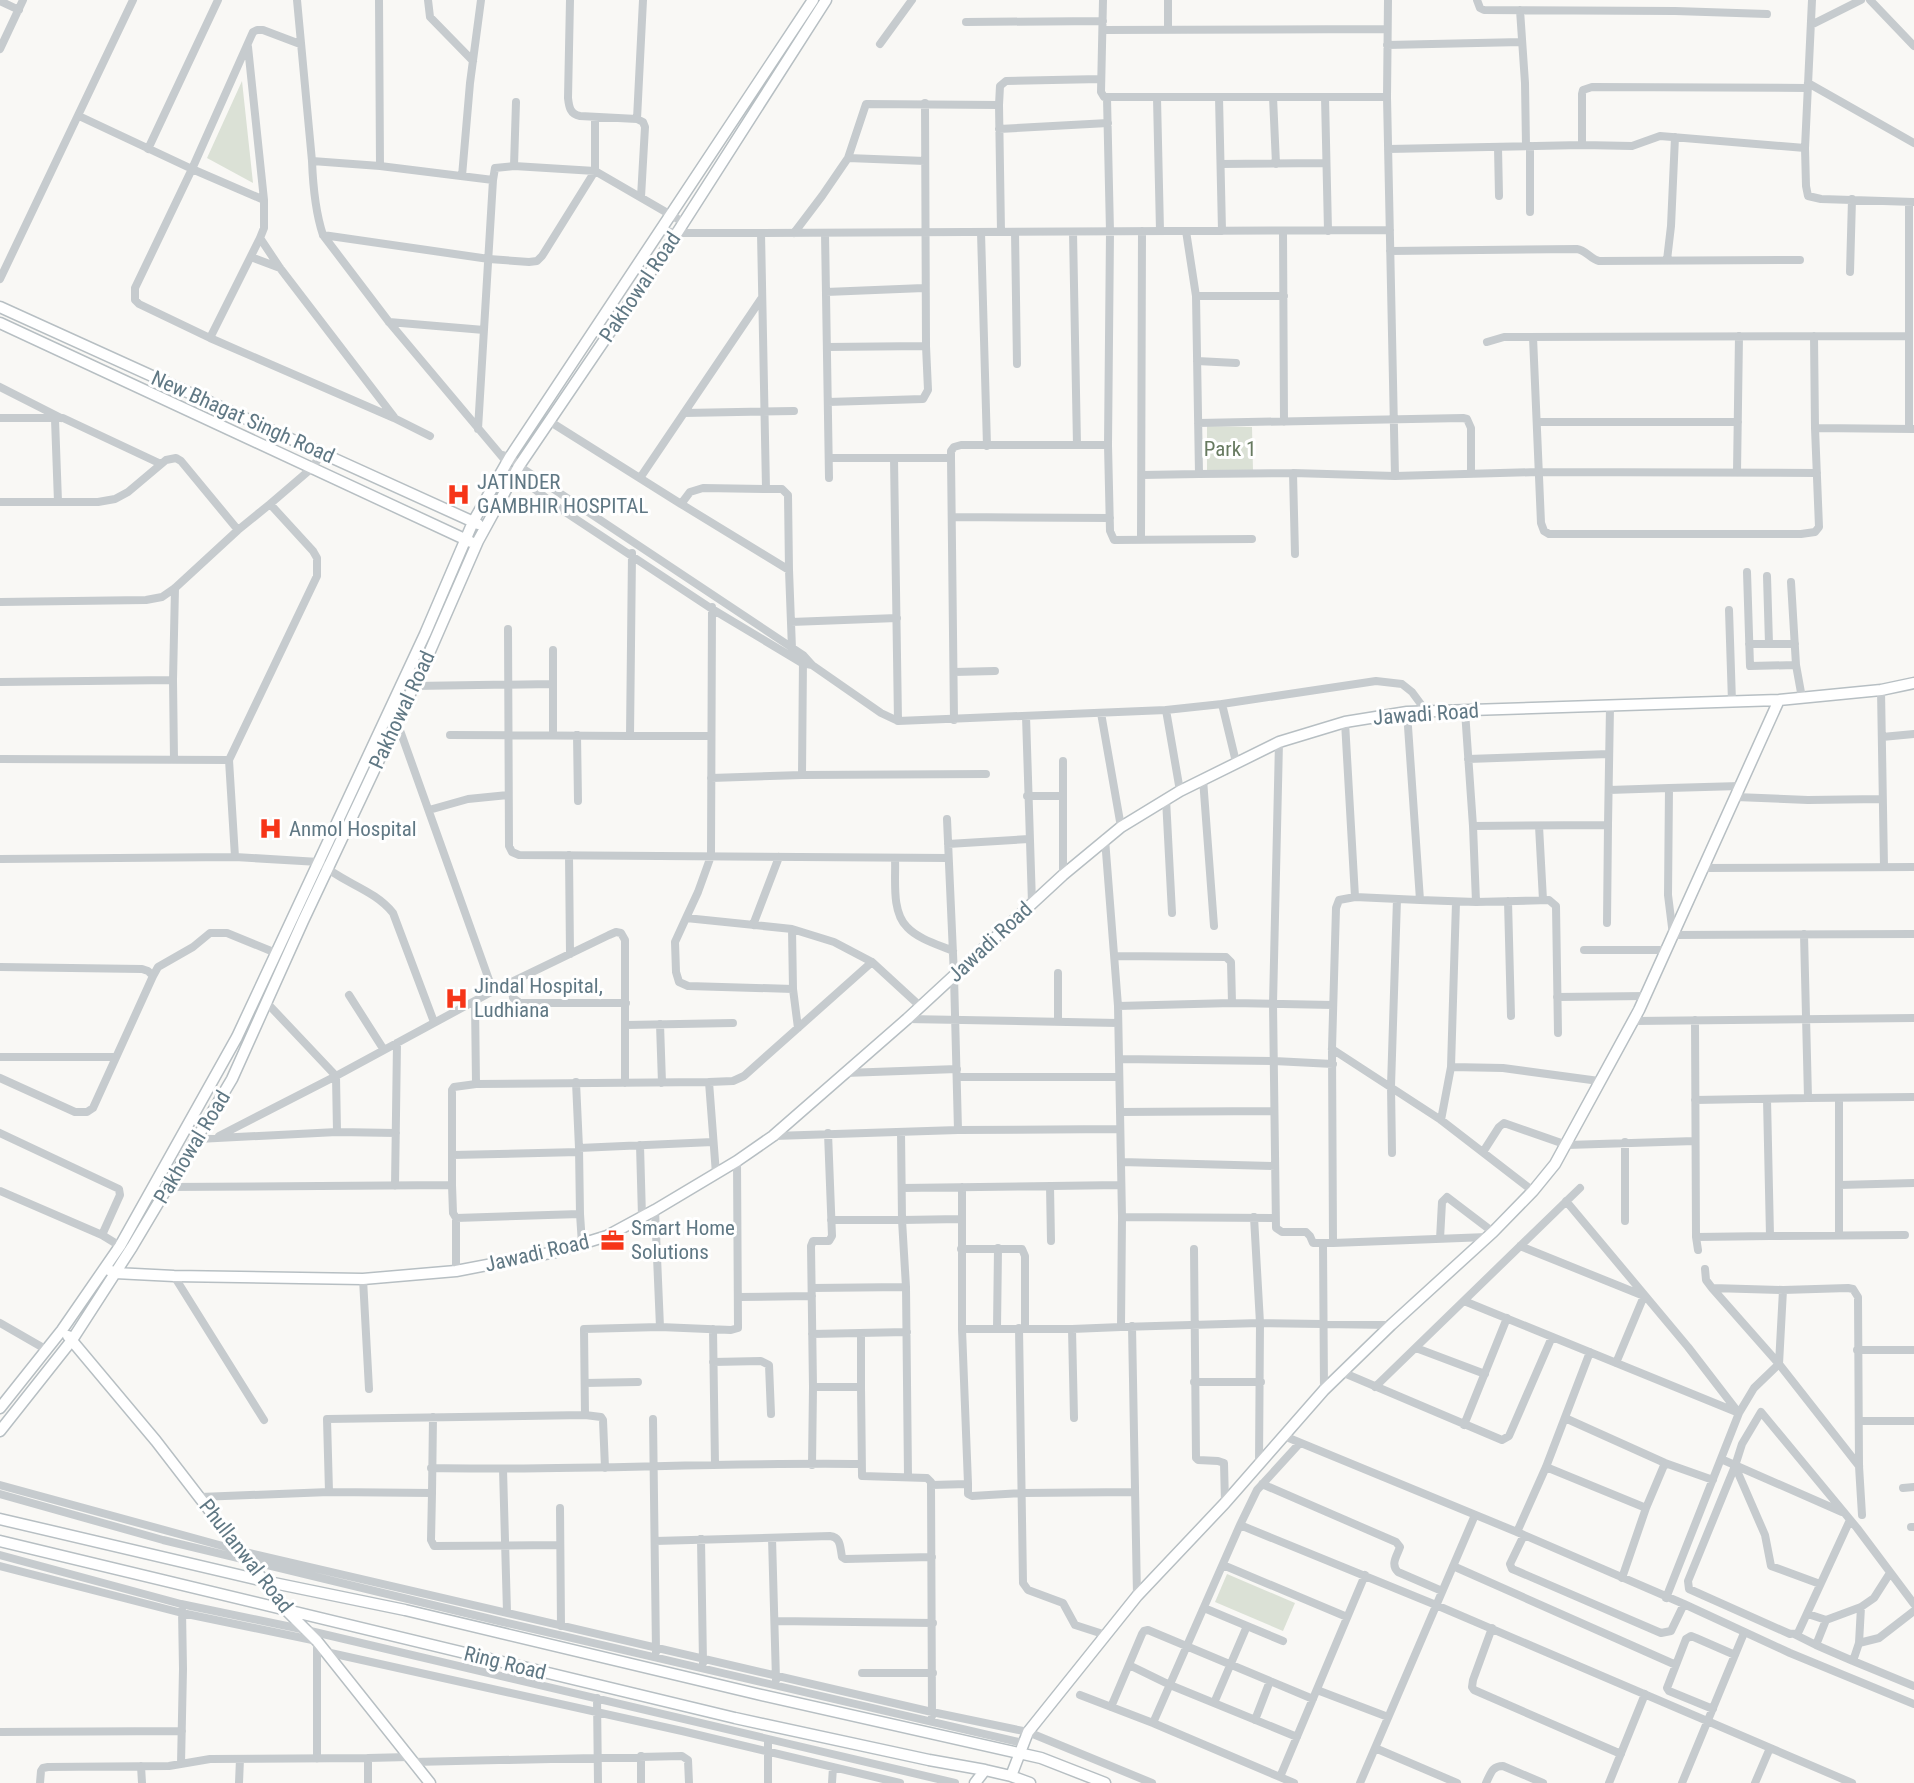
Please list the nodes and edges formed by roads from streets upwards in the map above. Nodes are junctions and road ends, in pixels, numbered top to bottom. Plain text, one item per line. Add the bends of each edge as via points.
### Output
1 (23, 0) edge
2 (133, 0) edge
3 (218, 0) edge
4 (297, 0) edge
5 (378, 0) edge
6 (428, 0) edge
7 (481, 0) edge
8 (570, 0) edge
9 (643, 0) edge
10 (813, 0) edge
11 (826, 0) edge
12 (912, 0) edge
13 (1103, 0) edge
14 (1168, 0) edge
15 (1388, 0) edge
16 (1477, 0) edge
17 (1546, 0) edge
18 (1619, 0) edge
19 (1674, 0) edge
20 (1812, 0) edge
21 (1861, 0) edge
22 (1870, 0) edge
23 (0, 1) edge
24 (19, 10) junction
25 (1520, 10) junction
26 (1546, 10) junction
27 (1619, 11) junction
28 (1675, 11) junction
29 (1767, 14) dead end
30 (1103, 21) junction
31 (966, 22) dead end
32 (1811, 25) junction
33 (1388, 29) junction
34 (1103, 30) junction
35 (1168, 30) junction
36 (1522, 42) junction
37 (300, 44) junction
38 (880, 44) dead end
39 (248, 45) junction
40 (1387, 45) junction
41 (1914, 46) edge
42 (0, 49) edge
43 (473, 62) junction
44 (1101, 79) junction
45 (1807, 86) junction
46 (1273, 97) junction
47 (1325, 97) junction
48 (1387, 97) junction
49 (1107, 98) junction
50 (1157, 98) junction
51 (1220, 98) junction
52 (516, 102) dead end
53 (925, 103) junction
54 (999, 105) junction
55 (79, 116) junction
56 (595, 117) junction
57 (637, 119) junction
58 (1108, 123) junction
59 (999, 129) junction
60 (1675, 137) junction
61 (1914, 143) edge
62 (1582, 145) junction
63 (1528, 146) junction
64 (1498, 147) junction
65 (1805, 148) junction
66 (148, 149) junction
67 (1388, 149) junction
68 (848, 158) junction
69 (312, 161) junction
70 (925, 161) junction
71 (1326, 163) junction
72 (1221, 164) junction
73 (1276, 164) junction
74 (381, 165) junction
75 (514, 166) junction
76 (192, 169) junction
77 (595, 171) junction
78 (462, 176) junction
79 (493, 180) junction
80 (1499, 196) dead end
81 (641, 197) junction
82 (264, 200) junction
83 (1852, 200) junction
84 (1912, 202) edge
85 (1530, 212) dead end
86 (670, 215) junction
87 (683, 222) junction
88 (660, 230) junction
89 (1390, 230) junction
90 (1142, 231) junction
91 (1160, 231) junction
92 (1186, 231) junction
93 (1222, 231) junction
94 (1283, 231) junction
95 (1328, 231) junction
96 (981, 232) junction
97 (1001, 232) junction
98 (1016, 232) junction
99 (1073, 232) junction
100 (1110, 232) junction
101 (676, 233) junction
102 (761, 233) junction
103 (794, 233) junction
104 (825, 233) junction
105 (925, 233) junction
106 (323, 235) junction
107 (260, 238) junction
108 (1390, 251) junction
109 (251, 257) junction
110 (489, 259) junction
111 (1667, 260) junction
112 (1800, 260) dead end
113 (280, 268) junction
114 (1850, 272) dead end
115 (0, 279) edge
116 (924, 288) junction
117 (826, 292) junction
118 (1196, 296) junction
119 (1284, 296) junction
120 (762, 297) junction
121 (0, 307) edge
122 (1912, 318) edge
123 (389, 322) junction
124 (0, 323) edge
125 (484, 330) junction
126 (1739, 336) junction
127 (1814, 336) junction
128 (1909, 336) junction
129 (1533, 337) junction
130 (210, 338) junction
131 (1487, 342) dead end
132 (926, 346) junction
133 (827, 347) junction
134 (1197, 361) junction
135 (1236, 363) dead end
136 (1017, 364) dead end
137 (0, 387) edge
138 (828, 402) junction
139 (764, 411) junction
140 (794, 411) dead end
141 (684, 413) junction
142 (0, 418) edge
143 (394, 418) junction
144 (59, 419) junction
145 (1394, 420) junction
146 (549, 421) junction
147 (1284, 422) junction
148 (1538, 422) junction
149 (1738, 422) junction
150 (1198, 423) junction
151 (1815, 428) junction
152 (478, 429) junction
153 (1912, 429) edge
154 (430, 436) dead end
155 (1077, 445) junction
156 (1108, 445) junction
157 (987, 446) junction
158 (322, 453) junction
159 (829, 458) junction
160 (894, 458) junction
161 (951, 458) junction
162 (506, 459) junction
163 (161, 464) junction
164 (312, 468) junction
165 (517, 470) junction
166 (1538, 472) junction
167 (1737, 472) junction
168 (1293, 473) junction
169 (1471, 473) junction
170 (1817, 473) junction
171 (1199, 474) junction
172 (1142, 475) junction
173 (1395, 476) junction
174 (640, 478) junction
175 (829, 478) dead end
176 (766, 489) junction
177 (0, 502) edge
178 (58, 502) junction
179 (270, 504) junction
180 (681, 504) junction
181 (952, 518) junction
182 (1110, 518) junction
183 (473, 522) junction
184 (486, 528) junction
185 (238, 530) junction
186 (465, 539) junction
187 (1252, 539) dead end
188 (1141, 540) junction
189 (632, 542) junction
190 (477, 545) junction
191 (1295, 554) dead end
192 (632, 556) junction
193 (789, 570) junction
194 (1747, 572) dead end
195 (1767, 576) dead end
196 (1791, 582) dead end
197 (175, 588) junction
198 (712, 594) junction
199 (0, 602) edge
200 (712, 609) junction
201 (1729, 610) dead end
202 (897, 618) junction
203 (791, 622) junction
204 (508, 629) dead end
205 (1749, 644) junction
206 (1769, 644) junction
207 (1795, 644) junction
208 (792, 647) junction
209 (553, 650) dead end
210 (792, 657) junction
211 (802, 659) junction
212 (1796, 665) junction
213 (995, 671) dead end
214 (954, 672) junction
215 (173, 680) junction
216 (0, 682) edge
217 (1914, 683) edge
218 (553, 684) junction
219 (414, 686) junction
220 (508, 686) junction
221 (1881, 690) junction
222 (1802, 698) junction
223 (1779, 700) junction
224 (1732, 702) junction
225 (1222, 704) junction
226 (1610, 706) junction
227 (1166, 710) junction
228 (1426, 711) junction
229 (1465, 711) junction
230 (1407, 712) junction
231 (1101, 713) junction
232 (1026, 716) junction
233 (954, 720) junction
234 (898, 721) junction
235 (397, 722) junction
236 (1344, 722) junction
237 (1914, 734) edge
238 (450, 735) dead end
239 (508, 735) junction
240 (553, 735) junction
241 (577, 735) junction
242 (630, 736) junction
243 (711, 736) junction
244 (1882, 737) junction
245 (1279, 742) junction
246 (1609, 754) junction
247 (0, 759) edge
248 (1468, 759) junction
249 (174, 760) junction
250 (229, 760) junction
251 (1063, 761) dead end
252 (1236, 762) junction
253 (986, 774) dead end
254 (802, 775) junction
255 (711, 778) junction
256 (1203, 779) junction
257 (1740, 786) junction
258 (1669, 788) junction
259 (1609, 790) junction
260 (1180, 791) junction
261 (508, 795) junction
262 (1027, 796) junction
263 (1063, 796) junction
264 (1736, 797) junction
265 (1166, 799) junction
266 (1881, 799) junction
267 (578, 801) dead end
268 (429, 810) junction
269 (947, 819) dead end
270 (1608, 825) junction
271 (1473, 826) junction
272 (1539, 826) junction
273 (1121, 827) junction
274 (1105, 839) junction
275 (1029, 840) junction
276 (948, 844) junction
277 (569, 855) junction
278 (711, 856) junction
279 (235, 857) junction
280 (779, 857) junction
281 (895, 858) junction
282 (948, 858) junction
283 (0, 859) edge
284 (324, 866) junction
285 (1884, 867) junction
286 (1914, 867) edge
287 (1703, 868) junction
288 (1063, 875) junction
289 (1355, 897) junction
290 (1397, 899) junction
291 (1420, 900) junction
292 (1543, 900) junction
293 (1456, 902) junction
294 (1476, 902) junction
295 (1508, 902) junction
296 (1032, 903) junction
297 (1173, 913) dead end
298 (686, 918) junction
299 (1607, 923) dead end
300 (753, 925) junction
301 (1215, 926) dead end
302 (792, 929) junction
303 (1804, 934) junction
304 (1914, 934) edge
305 (1673, 935) junction
306 (1584, 950) dead end
307 (1666, 950) junction
308 (953, 951) junction
309 (276, 953) junction
310 (570, 954) junction
311 (1114, 956) junction
312 (872, 962) junction
313 (0, 968) edge
314 (1058, 973) dead end
315 (153, 976) junction
316 (954, 976) junction
317 (511, 983) junction
318 (793, 989) junction
319 (494, 991) junction
320 (349, 995) dead end
321 (1646, 996) junction
322 (1557, 997) junction
323 (475, 1002) junction
324 (267, 1003) junction
325 (626, 1003) junction
326 (1233, 1004) junction
327 (1272, 1004) junction
328 (1333, 1005) junction
329 (921, 1006) junction
330 (1118, 1006) junction
331 (1510, 1016) dead end
332 (1806, 1018) junction
333 (1914, 1018) edge
334 (907, 1019) junction
335 (956, 1020) junction
336 (1695, 1020) junction
337 (1634, 1021) junction
338 (434, 1022) junction
339 (1058, 1022) junction
340 (733, 1023) dead end
341 (1118, 1023) junction
342 (660, 1024) junction
343 (626, 1025) junction
344 (798, 1028) junction
345 (1558, 1033) dead end
346 (397, 1043) junction
347 (1332, 1048) junction
348 (384, 1050) junction
349 (0, 1057) edge
350 (116, 1057) junction
351 (1119, 1059) junction
352 (1274, 1061) junction
353 (1333, 1064) junction
354 (1451, 1067) junction
355 (844, 1073) junction
356 (957, 1073) junction
357 (336, 1076) junction
358 (1119, 1077) junction
359 (0, 1078) edge
360 (1599, 1081) junction
361 (576, 1082) junction
362 (709, 1082) junction
363 (625, 1083) junction
364 (662, 1083) junction
365 (476, 1084) junction
366 (1391, 1086) junction
367 (1914, 1097) edge
368 (1808, 1098) junction
369 (1839, 1098) junction
370 (1767, 1099) junction
371 (1695, 1100) junction
372 (1274, 1111) junction
373 (1120, 1112) junction
374 (1441, 1119) junction
375 (1120, 1129) junction
376 (958, 1130) junction
377 (337, 1132) junction
378 (901, 1132) junction
379 (0, 1133) edge
380 (396, 1133) junction
381 (828, 1133) junction
382 (773, 1136) junction
383 (215, 1138) junction
384 (198, 1139) junction
385 (1695, 1141) junction
386 (713, 1142) junction
387 (1624, 1142) junction
388 (1567, 1144) junction
389 (640, 1145) junction
390 (579, 1150) junction
391 (1483, 1152) junction
392 (1392, 1153) dead end
393 (452, 1155) junction
394 (737, 1161) junction
395 (1121, 1162) junction
396 (1275, 1166) junction
397 (716, 1174) junction
398 (1914, 1183) edge
399 (452, 1185) junction
400 (1121, 1185) junction
401 (1839, 1185) junction
402 (395, 1186) junction
403 (1050, 1186) junction
404 (962, 1187) junction
405 (168, 1188) junction
406 (902, 1188) junction
407 (1580, 1188) dead end
408 (0, 1191) edge
409 (1533, 1191) junction
410 (1566, 1201) junction
411 (655, 1210) junction
412 (580, 1214) junction
413 (642, 1217) junction
414 (1122, 1217) junction
415 (1254, 1217) junction
416 (456, 1218) junction
417 (1275, 1218) junction
418 (961, 1219) junction
419 (831, 1220) junction
420 (902, 1220) junction
421 (1625, 1221) dead end
422 (1490, 1235) junction
423 (1839, 1235) junction
424 (1905, 1235) dead end
425 (102, 1236) junction
426 (1770, 1236) junction
427 (1696, 1237) junction
428 (1440, 1239) junction
429 (1051, 1241) dead end
430 (1333, 1243) junction
431 (582, 1244) junction
432 (1323, 1244) junction
433 (120, 1246) junction
434 (1520, 1246) junction
435 (998, 1248) junction
436 (961, 1249) junction
437 (1194, 1250) dead end
438 (1698, 1250) dead end
439 (105, 1268) junction
440 (1705, 1269) dead end
441 (456, 1271) junction
442 (115, 1273) junction
443 (174, 1276) junction
444 (363, 1279) junction
445 (906, 1287) junction
446 (1712, 1288) junction
447 (1783, 1290) junction
448 (812, 1292) junction
449 (1644, 1296) junction
450 (739, 1297) junction
451 (1464, 1301) junction
452 (1507, 1318) junction
453 (0, 1323) edge
454 (1260, 1323) junction
455 (1193, 1325) junction
456 (1324, 1325) junction
457 (1391, 1325) junction
458 (1132, 1326) junction
459 (1121, 1327) junction
460 (660, 1328) junction
461 (1022, 1328) junction
462 (713, 1329) junction
463 (963, 1329) junction
464 (997, 1329) junction
465 (1072, 1329) junction
466 (62, 1330) junction
467 (907, 1332) junction
468 (812, 1334) junction
469 (861, 1334) junction
470 (1552, 1337) junction
471 (72, 1340) junction
472 (1416, 1348) junction
473 (47, 1350) junction
474 (1857, 1350) junction
475 (1914, 1350) edge
476 (1590, 1352) junction
477 (713, 1362) junction
478 (1616, 1363) junction
479 (1779, 1364) junction
480 (1344, 1373) junction
481 (1485, 1374) junction
482 (638, 1382) dead end
483 (1194, 1382) junction
484 (1261, 1382) junction
485 (585, 1383) junction
486 (813, 1387) junction
487 (861, 1387) junction
488 (1375, 1387) junction
489 (369, 1389) dead end
490 (1324, 1390) junction
491 (0, 1408) edge
492 (1739, 1413) junction
493 (585, 1414) junction
494 (771, 1414) dead end
495 (433, 1417) junction
496 (1074, 1418) dead end
497 (1565, 1418) junction
498 (653, 1419) dead end
499 (264, 1420) dead end
500 (1859, 1421) junction
501 (1914, 1421) edge
502 (1464, 1425) junction
503 (0, 1431) edge
504 (1284, 1436) junction
505 (1299, 1444) junction
506 (1721, 1459) junction
507 (1259, 1463) junction
508 (1665, 1463) junction
509 (861, 1464) junction
510 (715, 1465) junction
511 (812, 1465) junction
512 (654, 1466) junction
513 (1735, 1466) junction
514 (1859, 1466) junction
515 (1546, 1467) junction
516 (431, 1468) junction
517 (605, 1468) junction
518 (503, 1470) junction
519 (908, 1477) junction
520 (1713, 1480) junction
521 (968, 1484) junction
522 (1262, 1484) junction
523 (0, 1485) edge
524 (931, 1485) junction
525 (1914, 1487) edge
526 (1904, 1488) dead end
527 (329, 1492) junction
528 (432, 1492) junction
529 (1135, 1492) junction
530 (1023, 1493) junction
531 (0, 1494) edge
532 (200, 1497) junction
533 (1225, 1503) junction
534 (561, 1508) dead end
535 (1646, 1508) junction
536 (1843, 1513) junction
537 (1474, 1515) junction
538 (1862, 1515) dead end
539 (0, 1519) edge
540 (1850, 1520) junction
541 (1240, 1525) junction
542 (1520, 1534) junction
543 (772, 1538) junction
544 (702, 1539) junction
545 (0, 1541) edge
546 (656, 1541) junction
547 (506, 1545) junction
548 (560, 1545) junction
549 (241, 1551) junction
550 (3, 1555) edge
551 (932, 1557) junction
552 (249, 1561) junction
553 (1223, 1565) junction
554 (1, 1566) edge
555 (1453, 1566) junction
556 (1890, 1573) junction
557 (1365, 1575) junction
558 (1622, 1578) junction
559 (86, 1579) junction
560 (264, 1581) junction
561 (1820, 1584) junction
562 (83, 1588) junction
563 (1442, 1591) junction
564 (1137, 1596) junction
565 (1666, 1598) junction
566 (182, 1604) junction
567 (1684, 1604) junction
568 (1914, 1604) edge
569 (1436, 1605) junction
570 (1861, 1607) junction
571 (1204, 1608) junction
572 (287, 1611) junction
573 (1914, 1611) edge
574 (507, 1612) junction
575 (182, 1613) junction
576 (1808, 1614) junction
577 (1347, 1617) junction
578 (1826, 1620) junction
579 (775, 1621) junction
580 (933, 1623) junction
581 (561, 1626) junction
582 (1247, 1626) junction
583 (1492, 1628) junction
584 (306, 1630) junction
585 (1744, 1633) junction
586 (1794, 1634) junction
587 (1106, 1635) junction
588 (317, 1641) junction
589 (1283, 1641) dead end
590 (1859, 1643) junction
591 (1816, 1645) junction
592 (1187, 1647) junction
593 (326, 1652) junction
594 (656, 1652) junction
595 (1736, 1655) junction
596 (1853, 1661) junction
597 (703, 1663) junction
598 (1129, 1665) junction
599 (1230, 1665) junction
600 (1676, 1665) junction
601 (862, 1673) dead end
602 (933, 1673) junction
603 (776, 1676) junction
604 (1270, 1681) junction
605 (777, 1685) junction
606 (1170, 1685) junction
607 (1914, 1686) edge
608 (1317, 1690) junction
609 (1645, 1694) junction
610 (1080, 1695) dead end
611 (597, 1698) junction
612 (1313, 1699) junction
613 (1215, 1703) junction
614 (1914, 1704) edge
615 (1111, 1707) junction
616 (1713, 1709) junction
617 (597, 1712) junction
618 (932, 1712) junction
619 (1388, 1716) junction
620 (682, 1719) junction
621 (1255, 1720) junction
622 (1709, 1720) junction
623 (933, 1723) junction
624 (1153, 1723) junction
625 (182, 1731) junction
626 (682, 1731) junction
627 (0, 1732) edge
628 (1028, 1732) junction
629 (1297, 1737) junction
630 (768, 1739) junction
631 (1022, 1748) junction
632 (1375, 1748) junction
633 (1770, 1748) junction
634 (768, 1752) junction
635 (1621, 1754) junction
636 (640, 1756) junction
637 (597, 1757) junction
638 (368, 1758) junction
639 (317, 1759) junction
640 (240, 1760) junction
641 (411, 1760) junction
642 (181, 1764) junction
643 (141, 1766) junction
644 (833, 1767) junction
645 (985, 1770) junction
646 (1011, 1776) junction
647 (1280, 1777) junction
648 (40, 1783) edge
649 (142, 1783) edge
650 (240, 1783) edge
651 (368, 1783) edge
652 (430, 1783) edge
653 (598, 1783) edge
654 (641, 1783) edge
655 (689, 1783) edge
656 (768, 1783) edge
657 (832, 1783) edge
658 (900, 1783) edge
659 (955, 1783) edge
660 (975, 1783) edge
661 (1030, 1783) edge
662 (1105, 1783) edge
663 (1152, 1783) edge
664 (1294, 1783) edge
665 (1360, 1783) edge
666 (1457, 1783) edge
667 (1486, 1783) edge
668 (1543, 1783) edge
669 (1609, 1783) edge
670 (1682, 1783) edge
671 (1755, 1783) edge
672 (1852, 1783) edge

1 - 24 street
2 - 55 street
3 - 66 street
4 - 37 street
5 - 74 street
6 - 43 street via 430,17
7 - 43 street
8 - 56 street via 569,106 575,115
9 - 57 street
10 - 86 street, Pakhowal Road
11 - 87 street, Pakhowal Road
12 - 38 street
13 - 30 street
14 - 35 street
15 - 33 street
16 - 25 street via 1484,10
17 - 26 street
18 - 27 street
19 - 28 street
20 - 32 street
21 - 32 street
22 - 41 street
23 - 24 street
24 - 42 street
25 - 26 street
25 - 36 street
26 - 27 street
27 - 28 street
28 - 29 street
30 - 31 street
30 - 34 street
32 - 45 street
33 - 35 street
33 - 40 street
34 - 35 street
34 - 44 street
36 - 40 street
36 - 63 street
37 - 39 street via 257,30
37 - 69 street
39 - 76 street
39 - 82 street
40 - 48 street
43 - 78 street
44 - 49 street via 1102,94
44 - 54 street via 1006,81 1000,86
45 - 61 street
45 - 62 street via 1587,88 1582,94
45 - 65 street
46 - 47 street
46 - 51 street
46 - 73 street
47 - 48 street
47 - 71 street
48 - 67 street
49 - 50 street
49 - 58 street
50 - 51 street
50 - 91 street
51 - 72 street
52 - 75 street
53 - 54 street
53 - 68 street via 866,104
53 - 70 street
54 - 59 street
55 - 66 street
55 - 115 street
56 - 57 street
56 - 77 street
57 - 81 street via 645,127
58 - 59 street
58 - 100 street
59 - 97 street
60 - 62 street via 1657,136 1632,146
60 - 65 street
60 - 111 street
62 - 63 street
63 - 64 street
63 - 85 street
64 - 67 street
64 - 80 street
65 - 83 street via 1808,196
66 - 76 street
67 - 89 street
68 - 70 street
68 - 103 street
69 - 74 street
69 - 106 street via 314,198
70 - 105 street
71 - 73 street
71 - 95 street
72 - 73 street
72 - 93 street
74 - 78 street
75 - 77 street
75 - 79 street via 495,168
76 - 82 street
76 - 130 street via 134,295 140,304
77 - 81 street
77 - 110 street via 537,261
78 - 79 street
79 - 110 street
81 - 86 street
82 - 107 street
83 - 84 street
83 - 114 street
84 - 122 street
86 - 87 street
86 - 88 street, Pakhowal Road
87 - 101 street, Pakhowal Road
88 - 101 street
88 - 162 street, Pakhowal Road via 589,342
89 - 95 street
89 - 108 street
90 - 91 street
90 - 100 street
90 - 172 street
91 - 92 street
92 - 93 street
92 - 118 street
93 - 94 street
94 - 95 street
94 - 119 street
96 - 97 street
96 - 105 street
96 - 157 street
97 - 98 street
98 - 99 street
98 - 136 street
99 - 100 street
99 - 155 street
100 - 156 street
101 - 102 street
101 - 146 street, Pakhowal Road
102 - 103 street
102 - 120 street
103 - 104 street
104 - 105 street
104 - 117 street
105 - 116 street
106 - 110 street
106 - 123 street
107 - 109 street
107 - 113 street
108 - 111 street via 1577,249 1599,261
108 - 145 street
109 - 113 street
109 - 130 street
110 - 125 street
111 - 112 street
113 - 143 street
116 - 117 street
116 - 132 street
117 - 133 street
118 - 119 street
118 - 134 street
119 - 147 street
120 - 139 street
120 - 141 street
121 - 158 street, New Bhagat Singh Road
122 - 128 street
123 - 125 street
123 - 152 street
124 - 164 street, New Bhagat Singh Road
125 - 152 street
126 - 127 street
126 - 129 street
126 - 149 street
127 - 128 street
127 - 151 street
128 - 153 street
129 - 131 street via 1504,337
129 - 148 street
130 - 143 street
132 - 133 street
132 - 138 street via 928,390 923,399
133 - 138 street
134 - 135 street
134 - 150 street
137 - 144 street
138 - 159 street
139 - 140 street
139 - 141 street
139 - 176 street
141 - 174 street
142 - 144 street
143 - 154 street
144 - 163 street
144 - 178 street
145 - 147 street
145 - 169 street via 1467,419 1471,428
145 - 173 street
146 - 165 street, Pakhowal Road
146 - 174 street
147 - 150 street
148 - 149 street
148 - 166 street
149 - 167 street
150 - 171 street
151 - 153 street
151 - 170 street
152 - 162 street
155 - 156 street
155 - 157 street
156 - 182 street
157 - 161 street via 956,446
158 - 164 street
158 - 183 street, New Bhagat Singh Road
159 - 160 street
159 - 175 street
160 - 161 street
160 - 202 street
161 - 181 street
162 - 165 street
162 - 183 street, Pakhowal Road
163 - 178 street via 115,499
163 - 185 street via 171,458 181,461
164 - 179 street
164 - 186 street, New Bhagat Singh Road
165 - 184 street, Pakhowal Road
165 - 189 street
165 - 192 street via 556,506
166 - 167 street
166 - 169 street
166 - 170 street via 1541,527 1555,535 1809,534 1819,527
167 - 170 street
168 - 171 street
168 - 173 street
168 - 191 street
169 - 173 street
171 - 172 street
172 - 188 street
174 - 180 street
176 - 180 street via 703,488 690,492
176 - 193 street via 782,489 788,495
177 - 178 street
179 - 185 street
179 - 250 street via 313,551 317,576
180 - 193 street
181 - 182 street
181 - 214 street
182 - 188 street via 1114,540
183 - 184 street, New Bhagat Singh Road
183 - 186 street, Pakhowal Road
184 - 190 street, Pakhowal Road
185 - 197 street
186 - 190 street, New Bhagat Singh Road
186 - 284 street, Pakhowal Road
187 - 188 street
189 - 192 street
189 - 198 street
190 - 219 street, Pakhowal Road
192 - 200 street
192 - 242 street
193 - 203 street
194 - 205 street
195 - 206 street
196 - 207 street
197 - 199 street via 162,597 146,600
197 - 215 street
198 - 200 street
198 - 208 street
200 - 210 street
200 - 243 street
201 - 224 street
202 - 203 street
202 - 234 street
203 - 208 street
204 - 220 street
205 - 206 street
205 - 212 street via 1750,666
206 - 207 street
207 - 212 street
208 - 210 street
208 - 211 street
209 - 218 street
210 - 211 street
211 - 234 street
211 - 254 street
212 - 222 street
213 - 214 street
214 - 233 street
215 - 216 street
215 - 249 street
217 - 221 street, Jawadi Road
218 - 220 street
218 - 240 street
219 - 220 street
219 - 235 street, Pakhowal Road
220 - 239 street
221 - 222 street, Jawadi Road
221 - 244 street
222 - 223 street, Jawadi Road
223 - 224 street, Jawadi Road
223 - 257 street
224 - 226 street, Jawadi Road
225 - 227 street
225 - 228 street via 1389,681 1406,687
225 - 252 street
226 - 229 street, Jawadi Road
226 - 246 street
227 - 231 street
227 - 260 street
228 - 229 street, Jawadi Road
228 - 230 street, Jawadi Road
229 - 248 street
230 - 236 street, Jawadi Road
230 - 291 street
231 - 232 street
231 - 273 street
232 - 233 street
232 - 262 street
233 - 234 street
235 - 268 street
235 - 284 street, Pakhowal Road
236 - 245 street, Jawadi Road
236 - 289 street
237 - 244 street
238 - 239 street
239 - 240 street
239 - 261 street
240 - 241 street
241 - 242 street
241 - 267 street
242 - 243 street
243 - 255 street
244 - 266 street
245 - 252 street, Jawadi Road
245 - 327 street
246 - 248 street
246 - 259 street
247 - 249 street
248 - 271 street
249 - 250 street
250 - 279 street
251 - 263 street
252 - 256 street, Jawadi Road
253 - 254 street
254 - 255 street
255 - 278 street
256 - 260 street, Jawadi Road
256 - 301 street
257 - 258 street
257 - 264 street
258 - 259 street
258 - 305 street via 1668,895
259 - 270 street
260 - 265 street, Jawadi Road
261 - 268 street via 468,799
261 - 277 street via 512,852
262 - 263 street
262 - 275 street
263 - 288 street
264 - 266 street
264 - 287 street
265 - 273 street, Jawadi Road
265 - 297 street
266 - 285 street
268 - 319 street
269 - 276 street
270 - 272 street
270 - 299 street
271 - 272 street
271 - 294 street
272 - 292 street
273 - 274 street, Jawadi Road
274 - 288 street, Jawadi Road
274 - 311 street
275 - 276 street
275 - 296 street
276 - 282 street
277 - 278 street
277 - 310 street
278 - 280 street
278 - 298 street
279 - 283 street
279 - 284 street
280 - 281 street
280 - 300 street
281 - 282 street
281 - 308 street via 901,919 918,935
282 - 308 street
284 - 309 street, Pakhowal Road
284 - 324 street, Pakhowal Road
284 - 338 street via 384,902 393,913
285 - 286 street
285 - 287 street
287 - 305 street
288 - 296 street, Jawadi Road
289 - 290 street
289 - 328 street via 1337,902
290 - 291 street
290 - 366 street
291 - 293 street
292 - 295 street
292 - 322 street via 1556,906
293 - 294 street
293 - 354 street
294 - 295 street
295 - 331 street
296 - 316 street, Jawadi Road
298 - 300 street
298 - 318 street via 675,942 676,976 680,983
300 - 302 street
302 - 312 street via 834,942
302 - 318 street
303 - 304 street
303 - 305 street
303 - 332 street
305 - 307 street
306 - 307 street
307 - 321 street
308 - 316 street
309 - 315 street via 227,933 210,933 158,967
309 - 433 street, Pakhowal Road via 237,1037
310 - 317 street
310 - 325 street via 621,933 625,940
311 - 326 street via 1226,957 1231,962
311 - 330 street
312 - 329 street
312 - 344 street
313 - 315 street via 142,969
314 - 339 street
315 - 350 street
316 - 329 street, Jawadi Road
316 - 335 street
317 - 319 street
317 - 325 street via 513,998 520,1003
318 - 344 street
319 - 323 street
320 - 348 street
321 - 322 street
321 - 337 street
322 - 345 street
323 - 338 street
323 - 365 street
324 - 357 street
324 - 384 street, Pakhowal Road via 232,1079
325 - 343 street
326 - 327 street
326 - 330 street
327 - 328 street
327 - 352 street
328 - 347 street
329 - 334 street, Jawadi Road
330 - 341 street
332 - 333 street
332 - 336 street
332 - 368 street
334 - 335 street
334 - 355 street, Jawadi Road
335 - 339 street
335 - 356 street
336 - 337 street
336 - 371 street
337 - 360 street
338 - 346 street
339 - 341 street
340 - 342 street
341 - 351 street
342 - 343 street
342 - 364 street
343 - 363 street
344 - 362 street via 744,1076 733,1081
346 - 348 street
346 - 380 street
347 - 353 street
347 - 366 street
348 - 357 street
349 - 350 street
350 - 359 street via 93,1108 81,1113
351 - 352 street
351 - 358 street
352 - 353 street
352 - 372 street
353 - 430 street
354 - 360 street via 1503,1068
354 - 374 street
355 - 356 street
355 - 382 street, Jawadi Road
356 - 358 street
356 - 376 street
357 - 377 street
357 - 383 street
358 - 373 street
360 - 388 street
361 - 363 street
361 - 365 street
361 - 390 street
362 - 364 street
362 - 386 street
363 - 364 street
365 - 393 street via 459,1085 452,1090
366 - 374 street
366 - 392 street
367 - 369 street
368 - 369 street
368 - 370 street
369 - 401 street
370 - 371 street
370 - 426 street
371 - 385 street
372 - 373 street
372 - 396 street
373 - 375 street
374 - 391 street
375 - 376 street
375 - 395 street
376 - 378 street
377 - 380 street
377 - 383 street
378 - 381 street
378 - 406 street
379 - 425 street via 119,1189
380 - 402 street
381 - 382 street
381 - 419 street
382 - 394 street, Jawadi Road
383 - 384 street
384 - 405 street, Pakhowal Road
385 - 387 street
385 - 427 street
386 - 389 street
386 - 397 street
387 - 388 street
387 - 421 street
388 - 391 street via 1504,1123
388 - 409 street
389 - 390 street
389 - 413 street
390 - 393 street
390 - 412 street
391 - 409 street
393 - 399 street
394 - 397 street, Jawadi Road
394 - 450 street
395 - 396 street
395 - 400 street
396 - 417 street
397 - 411 street, Jawadi Road
398 - 401 street
399 - 402 street
399 - 416 street
400 - 403 street
400 - 414 street
401 - 423 street
402 - 405 street
403 - 404 street
403 - 429 street
404 - 406 street
404 - 418 street
405 - 442 street, Pakhowal Road
406 - 420 street
407 - 410 street
408 - 425 street
409 - 422 street
410 - 434 street
410 - 449 street
411 - 413 street, Jawadi Road
411 - 460 street
412 - 416 street
412 - 431 street
413 - 431 street, Jawadi Road
414 - 415 street
414 - 459 street
415 - 417 street
415 - 454 street
416 - 441 street
417 - 432 street via 1279,1232 1306,1232 1312,1243
418 - 420 street
418 - 436 street
419 - 420 street
419 - 448 street via 831,1239 811,1243
420 - 445 street
422 - 428 street
422 - 428 street via 1447,1197 1442,1202
422 - 457 street
423 - 424 street
423 - 426 street
425 - 433 street
426 - 427 street
427 - 438 street
428 - 430 street
430 - 432 street
431 - 441 street, Jawadi Road via 531,1258
432 - 456 street
433 - 439 street, Pakhowal Road
434 - 449 street
434 - 451 street
435 - 436 street
435 - 461 street via 1024,1252
435 - 464 street
436 - 463 street
437 - 455 street
439 - 442 street, Jawadi Road
439 - 466 street, Pakhowal Road
440 - 446 street
441 - 444 street, Jawadi Road
442 - 443 street, Jawadi Road
442 - 471 street, Pakhowal Road
443 - 444 street, Jawadi Road
443 - 499 street
444 - 489 street
445 - 448 street
445 - 467 street
446 - 447 street
446 - 479 street
447 - 474 street via 1853,1289 1858,1297
447 - 479 street
448 - 450 street
448 - 468 street
449 - 478 street
449 - 492 street
450 - 462 street via 738,1328
451 - 452 street
451 - 472 street
452 - 470 street
452 - 481 street
453 - 473 street
454 - 455 street
454 - 456 street
454 - 484 street
455 - 458 street
455 - 483 street
456 - 457 street
456 - 490 street
457 - 480 street
458 - 459 street
458 - 529 street
459 - 465 street
460 - 462 street
460 - 485 street via 584,1329
461 - 464 street
461 - 465 street
461 - 530 street
462 - 477 street
463 - 464 street
463 - 521 street
465 - 496 street
466 - 471 street, Phullanwal Road
466 - 473 street, Pakhowal Road
467 - 469 street
467 - 519 street
468 - 469 street
468 - 486 street
469 - 487 street
470 - 476 street
470 - 502 street via 1506,1439
471 - 503 street, Pakhowal Road
471 - 532 street, Phullanwal Road
472 - 481 street
472 - 488 street
473 - 491 street, Pakhowal Road
474 - 475 street
474 - 500 street
476 - 478 street
476 - 497 street
477 - 494 street via 761,1361 769,1365
477 - 510 street
478 - 492 street
479 - 492 street via 1754,1388
479 - 514 street
480 - 488 street
480 - 490 street
481 - 502 street
482 - 485 street
483 - 484 street
483 - 533 street via 1196,1458 1224,1463
484 - 507 street
485 - 493 street
486 - 487 street
486 - 511 street
487 - 509 street
488 - 502 street
490 - 504 street
492 - 506 street
493 - 495 street
493 - 517 street via 603,1420
495 - 516 street
495 - 527 street via 327,1419
497 - 508 street
497 - 515 street
498 - 512 street
500 - 501 street
500 - 514 street
504 - 505 street
504 - 507 street
505 - 522 street
505 - 537 street
506 - 513 street
506 - 520 street
507 - 533 street
508 - 520 street
508 - 535 street
509 - 511 street
509 - 519 street via 862,1476
510 - 511 street
510 - 512 street
512 - 517 street
512 - 546 street
513 - 536 street
513 - 536 street via 1742,1443 1761,1412
513 - 561 street via 1765,1535 1771,1566
513 - 586 street via 1688,1581 1689,1589
514 - 538 street
515 - 535 street
515 - 542 street
516 - 518 street
516 - 528 street
517 - 518 street
518 - 547 street
519 - 524 street via 927,1478
520 - 565 street
521 - 524 street
521 - 530 street via 968,1494 972,1496
522 - 541 street
522 - 563 street via 1396,1542 1400,1547 1395,1569
523 - 549 street
524 - 551 street
525 - 526 street
527 - 528 street
527 - 532 street
528 - 547 street via 434,1546
529 - 530 street
529 - 564 street
530 - 587 street via 1024,1587 1063,1603 1075,1625
531 - 552 street
532 - 549 street, Phullanwal Road
533 - 564 street
534 - 548 street
535 - 558 street
536 - 540 street
537 - 542 street
537 - 555 street
539 - 560 street
540 - 556 street
540 - 561 street
541 - 553 street
541 - 557 street
542 - 558 street
542 - 567 street via 1510,1564 1512,1569 1661,1633 1671,1631
543 - 544 street
543 - 551 street via 834,1536 845,1559
543 - 579 street
544 - 546 street
544 - 597 street
545 - 572 street, Ring Road
546 - 594 street
547 - 548 street
547 - 574 street
548 - 581 street
549 - 552 street, Phullanwal Road
549 - 574 street
550 - 554 street
550 - 559 street
551 - 580 street
552 - 560 street, Phullanwal Road
552 - 594 street
553 - 571 street
553 - 577 street
554 - 562 street
555 - 563 street
555 - 600 street
556 - 568 street
556 - 570 street via 1874,1598
557 - 569 street
557 - 577 street
558 - 565 street
559 - 562 street
559 - 566 street
560 - 572 street, Phullanwal Road
560 - 631 street via 405,1610 757,1694
561 - 576 street
562 - 575 street
563 - 569 street
564 - 587 street
565 - 567 street
566 - 575 street
566 - 584 street
567 - 585 street
569 - 583 street
569 - 619 street
570 - 578 street
570 - 590 street
571 - 582 street
571 - 592 street
572 - 584 street, Phullanwal Road
572 - 645 street, Ring Road via 735,1718
573 - 590 street via 1879,1638
574 - 581 street
575 - 588 street
575 - 625 street
576 - 578 street
576 - 586 street
577 - 608 street
578 - 591 street
579 - 580 street
579 - 603 street
580 - 602 street
581 - 594 street
582 - 589 street
582 - 599 street
583 - 609 street
583 - 635 street via 1473,1680 1474,1690
584 - 588 street, Phullanwal Road
584 - 611 street
585 - 595 street
585 - 614 street
586 - 591 street
587 - 628 street
588 - 593 street, Phullanwal Road
588 - 639 street
590 - 596 street
591 - 596 street
592 - 598 street via 1144,1631
592 - 599 street
592 - 606 street
593 - 617 street
593 - 641 street, Phullanwal Road
594 - 597 street
595 - 600 street via 1691,1636 1686,1639
595 - 616 street
596 - 607 street
597 - 603 street
597 - 605 street
598 - 606 street
598 - 615 street
599 - 604 street
599 - 613 street
600 - 616 street via 1667,1685 1670,1691
601 - 602 street
602 - 618 street
603 - 605 street
603 - 618 street
604 - 612 street
604 - 621 street
605 - 623 street
606 - 613 street
606 - 624 street
608 - 612 street
608 - 619 street
609 - 622 street
609 - 635 street
610 - 615 street
611 - 617 street
611 - 620 street
612 - 629 street
613 - 621 street
615 - 624 street
616 - 622 street
617 - 626 street
617 - 637 street
618 - 623 street
618 - 628 street
619 - 632 street
620 - 626 street
620 - 630 street
621 - 629 street
622 - 633 street
622 - 670 street
623 - 631 street
624 - 647 street
625 - 627 street
625 - 642 street
626 - 634 street
628 - 631 street
628 - 663 street
629 - 647 street
630 - 634 street
630 - 659 street
631 - 646 street
631 - 662 street
632 - 665 street
632 - 666 street
633 - 671 street
633 - 672 street
634 - 644 street
634 - 656 street
635 - 669 street
636 - 637 street
636 - 654 street
636 - 655 street via 686,1757
637 - 641 street
637 - 653 street
638 - 639 street
638 - 641 street
638 - 651 street
639 - 640 street
640 - 642 street
640 - 650 street
641 - 652 street, Phullanwal Road
642 - 643 street
643 - 648 street via 48,1767 41,1771
643 - 649 street
644 - 657 street
644 - 658 street
645 - 646 street, Ring Road
645 - 660 street
646 - 661 street, Ring Road
647 - 664 street
667 - 668 street via 1493,1768 1503,1766

